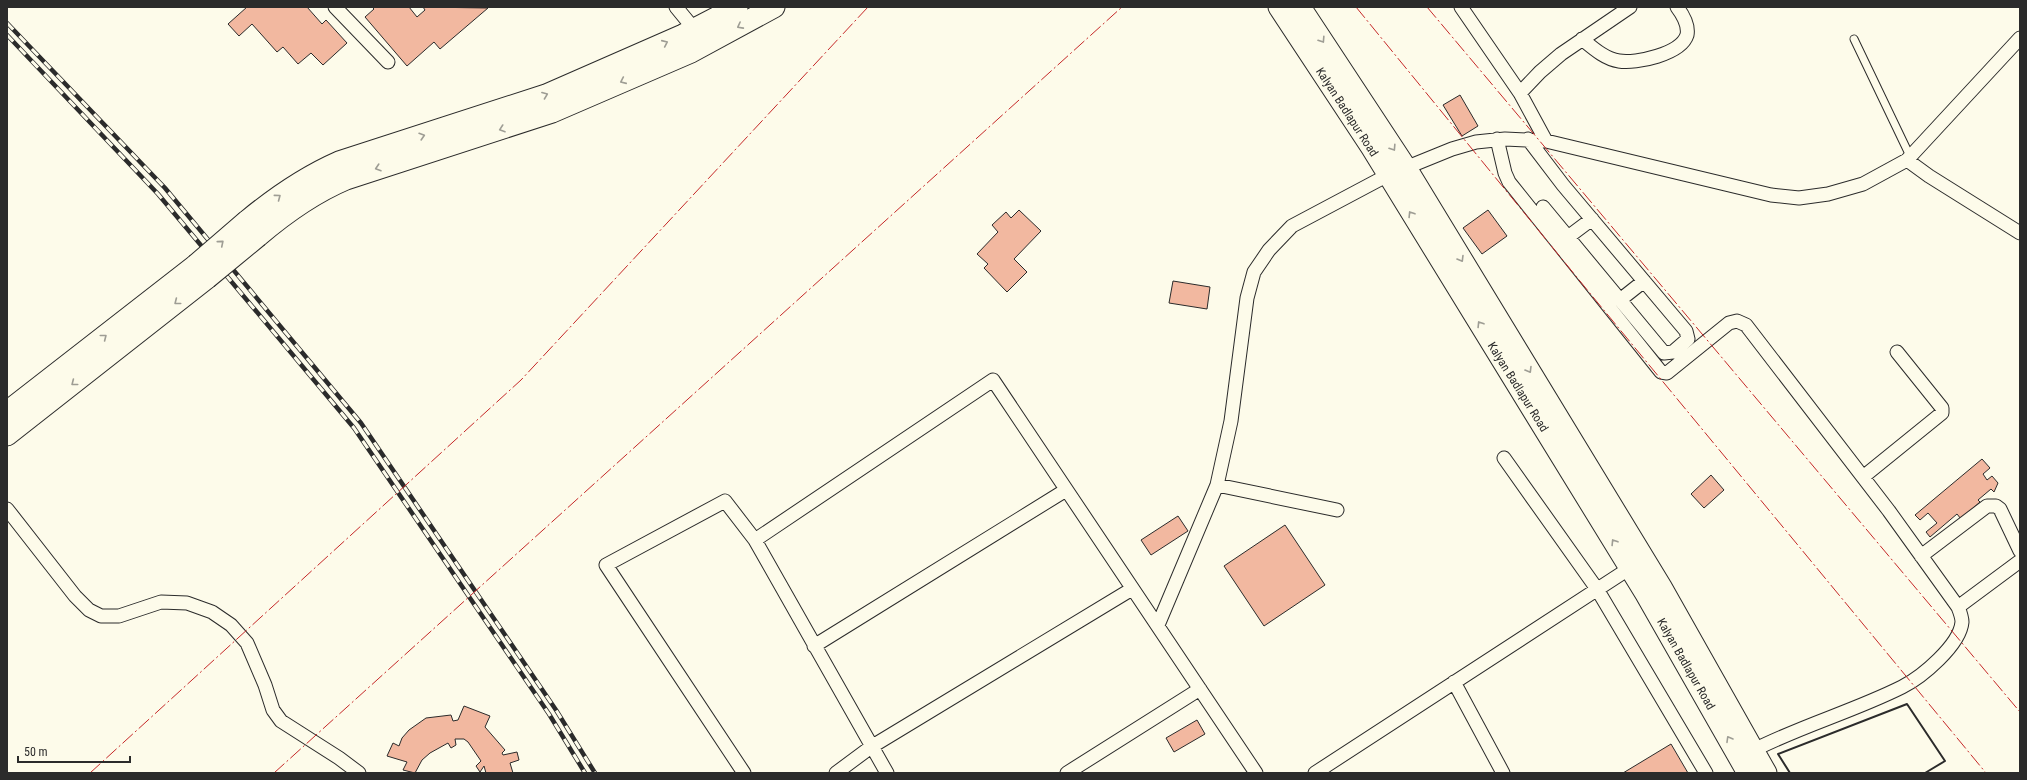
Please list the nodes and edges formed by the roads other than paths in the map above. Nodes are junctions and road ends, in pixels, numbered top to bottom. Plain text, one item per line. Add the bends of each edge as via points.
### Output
1 (335, 7) edge
2 (676, 7) edge
3 (737, 7) edge
4 (774, 7) edge
5 (1278, 7) edge
6 (1300, 7) edge
7 (1461, 7) edge
8 (1630, 7) edge
9 (1677, 7) edge
10 (700, 37) junction
11 (2020, 38) edge
12 (1582, 39) junction
13 (1854, 39) dead end
14 (388, 62) dead end
15 (1520, 93) junction
16 (1528, 139) junction
17 (1497, 140) junction
18 (1546, 141) junction
19 (1909, 158) junction
20 (1397, 172) junction
21 (1543, 207) dead end
22 (1592, 219) junction
23 (2020, 233) edge
24 (1568, 237) junction
25 (202, 272) junction
26 (1644, 280) junction
27 (1620, 300) junction
28 (1897, 352) dead end
29 (7, 412) edge
30 (7, 434) edge
31 (1504, 458) dead end
32 (1863, 477) junction
33 (1217, 485) junction
34 (1066, 490) junction
35 (7, 508) edge
36 (1337, 510) dead end
37 (755, 540) junction
38 (2020, 551) edge
39 (1921, 556) junction
40 (2020, 561) edge
41 (1630, 568) junction
42 (1132, 589) junction
43 (1597, 589) junction
44 (1653, 591) junction
45 (1958, 607) junction
46 (1158, 625) junction
47 (814, 646) junction
48 (1454, 682) junction
49 (1200, 689) junction
50 (872, 747) junction
51 (1746, 760) edge
52 (359, 773) edge
53 (744, 773) edge
54 (836, 773) edge
55 (887, 773) edge
56 (1067, 773) edge
57 (1256, 773) edge
58 (1315, 773) edge
59 (1504, 773) edge
60 (1706, 773) edge
61 (1766, 773) edge

1 - 14 street
2 - 10 street
3 - 10 main road
4 -> 10 main road
5 - 20 main road, Kalyan Badlapur Road
6 -> 20 main road, Kalyan Badlapur Road
7 - 15 street
8 - 12 street
9 - 12 street via 1685,18 1687,36 1673,50 1647,59 1633,62 1618,61
10 - 25 main road, bridge via 546,96 339,162 316,172 291,188 253,229
11 - 19 street
12 - 15 street via 1551,61
13 - 19 lane
15 - 18 street
16 - 17 street
16 - 18 street
16 - 22 street
17 - 20 street via 1476,142 1452,149
17 - 32 street via 1509,182 1661,372 1667,373 1729,322 1742,322
18 - 19 street via 1771,195 1799,198 1828,194 1863,184
19 - 23 street via 1929,176
20 - 33 street via 1292,226 1269,250 1254,272 1246,298 1231,421
41 -> 20 main road, Kalyan Badlapur Road
20 -> 44 main road, Kalyan Badlapur Road
21 - 24 street
22 - 24 street
22 - 26 street
24 - 27 street
29 -> 25 main road
25 -> 30 main road
26 - 27 street
26 - 27 street via 1686,331 1688,339 1673,352 1664,353
28 - 32 street via 1942,408 1942,413
31 - 43 street
32 - 39 street
33 - 36 street
33 - 46 street
34 - 37 street via 993,380
34 - 42 street
34 - 47 street
35 - 52 street via 88,610 101,616 119,616 161,602 187,603 212,612 231,625 247,643 266,685 273,710 281,721
37 - 47 street
37 - 53 street via 725,501 606,565
38 - 39 street via 2000,509 1992,505 1987,506
39 - 45 street
40 - 45 street
41 - 43 street
41 - 44 main road, Kalyan Badlapur Road
42 - 46 street
42 - 50 street
43 - 48 street
43 - 60 street
44 - 51 main road, Kalyan Badlapur Road
45 - 51 street via 1962,621 1959,634 1954,644 1927,670 1903,687
46 - 49 street
47 - 50 street
48 - 58 street
48 - 59 street
49 - 56 street
49 - 57 street
50 - 54 street
50 - 55 street
51 - 61 main road, Kalyan Badlapur Road

